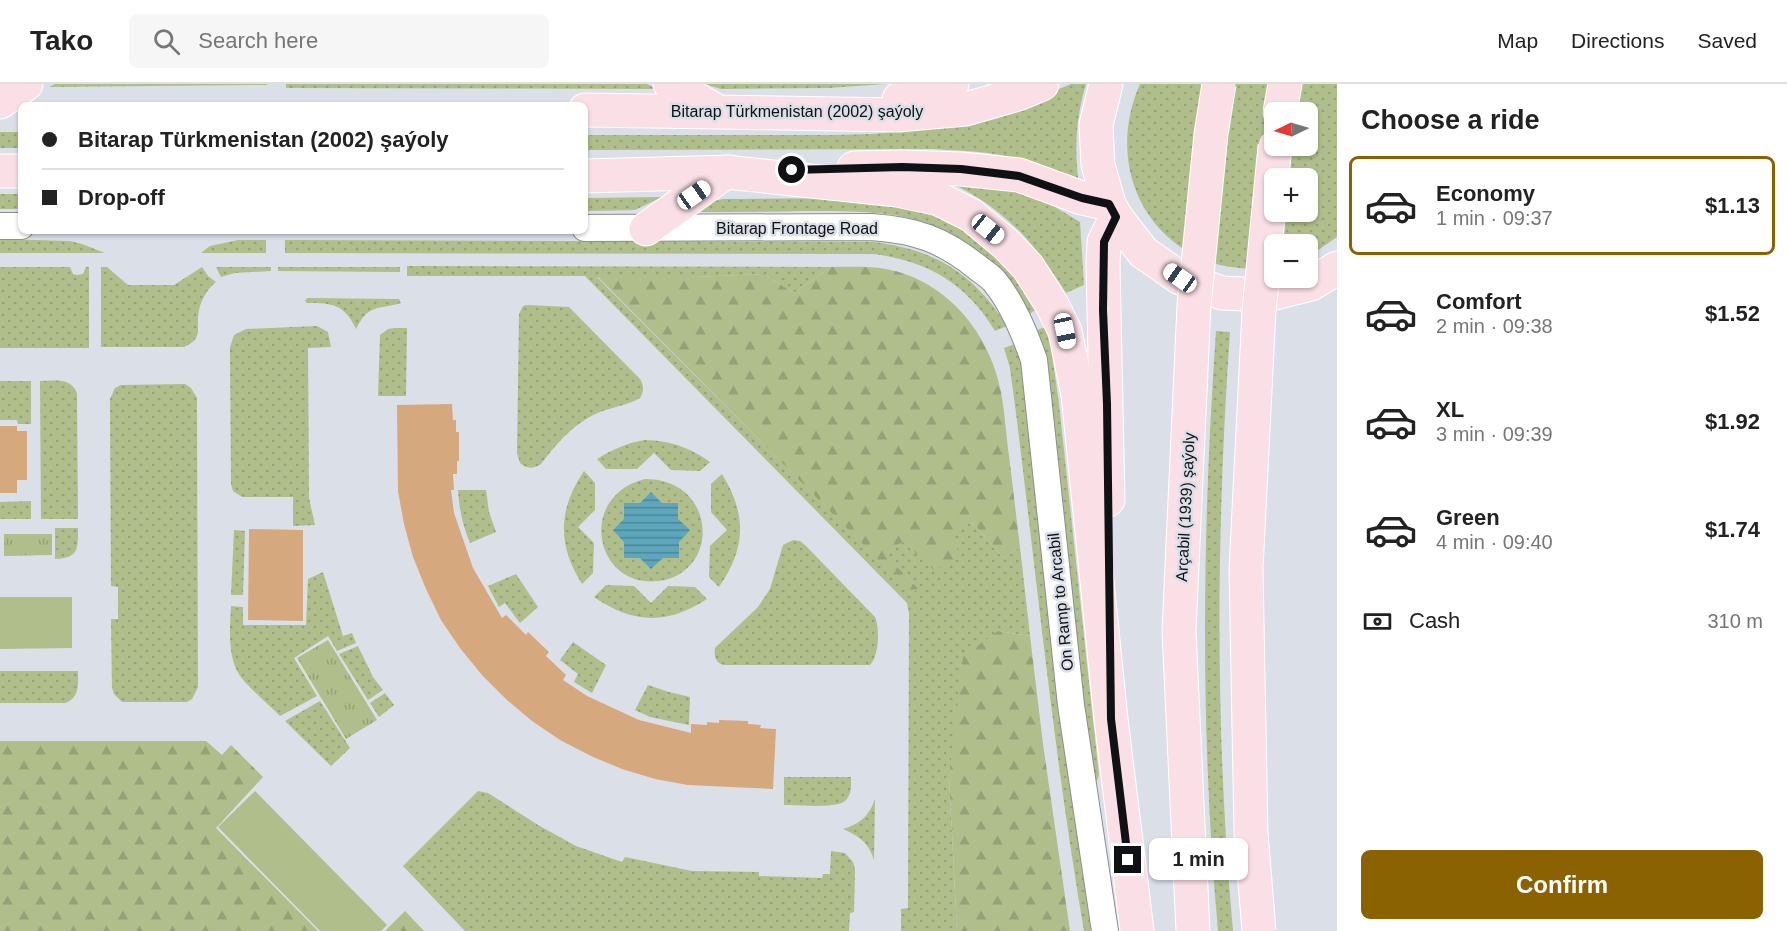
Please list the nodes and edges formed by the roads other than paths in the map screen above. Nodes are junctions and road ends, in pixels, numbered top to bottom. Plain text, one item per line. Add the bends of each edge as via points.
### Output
1 (26, 84) edge
2 (670, 84) edge
3 (952, 84) edge
4 (1042, 84) edge
5 (1106, 84) edge
6 (1219, 84) edge
7 (1285, 84) edge
8 (0, 102) edge
9 (1282, 102) edge
10 (0, 108) edge
11 (18, 108) edge
12 (588, 110) edge
13 (717, 111) junction
14 (784, 112) junction
15 (1274, 156) edge
16 (0, 171) edge
17 (18, 171) edge
18 (726, 172) junction
19 (588, 176) edge
20 (1112, 210) junction
21 (0, 226) edge
22 (18, 226) edge
23 (588, 228) edge
24 (645, 229) junction
25 (1337, 268) edge
26 (994, 281) joint
27 (1111, 719) junction
28 (1105, 931) edge
29 (1137, 931) edge
30 (1193, 931) edge
31 (1259, 931) edge

1 - 8 main road
2 - 13 main road
3 - 14 main road via 900,99
4 - 14 main road, Bitarap Türkmenistan (2002) şaýoly via 966,109 898,115
5 - 20 main road via 1096,125 1098,165
6 - 30 main road, Arçabil (1939) şaýoly, bridge via 1194,305 1179,631
7 - 9 main road
10 - 11 main road
12 - 13 main road, Bitarap Türkmenistan (2002) şaýoly
13 - 14 main road, Bitarap Türkmenistan (2002) şaýoly
15 - 31 main road, bridge via 1259,310 1246,569 1251,832
16 - 17 main road
18 - 19 main road
18 - 20 main road via 961,169 1019,176
18 - 24 main road
18 - 27 main road via 897,190 939,199 971,215 1028,267 1065,331 1078,395
20 - 25 main road via 1143,252 1180,278 1222,293 1267,295 1311,284
20 - 27 main road via 1104,242 1103,276
21 - 22 street
23 - 24 street, Bitarap Frontage Road
24 - 26 street, Bitarap Frontage Road via 895,229 926,235 960,253
26 - 28 street, On Ramp to Arcabil via 1023,328 1034,360 1071,705
27 - 29 main road

